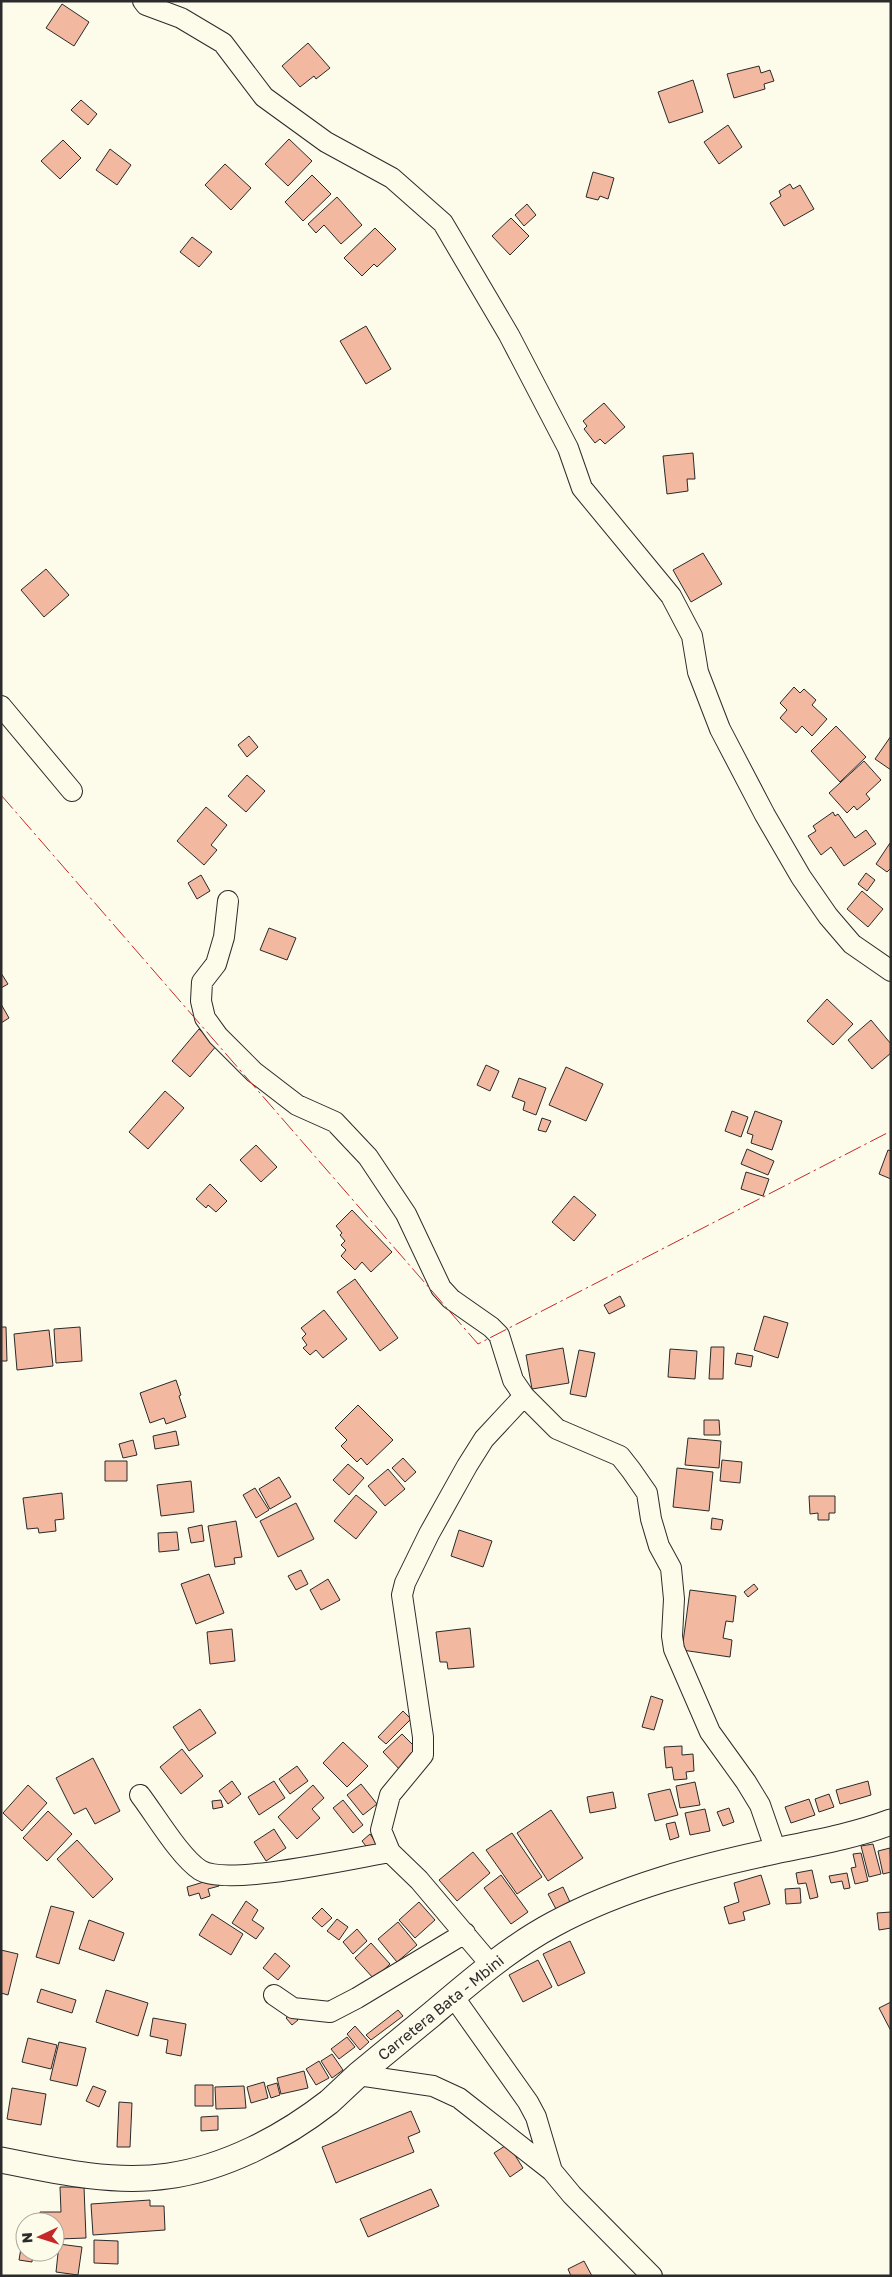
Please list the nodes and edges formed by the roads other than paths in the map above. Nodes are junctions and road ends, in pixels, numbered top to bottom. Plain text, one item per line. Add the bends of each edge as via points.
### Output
1 (143, 1) edge
2 (1, 706) edge
3 (72, 791) dead end
4 (228, 901) dead end
5 (891, 971) edge
6 (524, 1396) junction
7 (140, 1795) dead end
8 (891, 1822) edge
9 (776, 1851) junction
10 (390, 1852) junction
11 (465, 1933) junction
12 (491, 1965) junction
13 (274, 1995) dead end
14 (453, 1996) junction
15 (358, 2075) junction
16 (1, 2160) edge
17 (552, 2171) junction
18 (652, 2276) edge

1 - 5 street via 181,18 223,43 264,97 326,142 392,178 443,223 509,335 568,448 582,488 670,596 692,636 698,672 720,729 783,846 828,916 852,944
2 - 3 street
4 - 6 street via 224,937 216,964 202,982 201,1001 205,1018 254,1072 297,1105 335,1122 368,1157 406,1214 441,1288 499,1335 513,1380
6 - 9 street via 558,1429 620,1456 647,1494 659,1546 670,1568 674,1650 710,1732 760,1805
6 - 10 street via 484,1439 404,1583 402,1595 423,1756 390,1794 381,1830
7 - 10 street via 190,1862 215,1875 251,1874
8 - 9 main road, Carretera Bata - Mbini via 831,1840
9 - 12 main road, Carretera Bata - Mbini via 698,1869 631,1891 555,1924
10 - 11 street
11 - 12 street
11 - 13 street via 330,2012 293,2008
12 - 14 main road, Carretera Bata - Mbini
14 - 15 main road, Carretera Bata - Mbini
14 - 17 street via 528,2102 536,2117
15 - 16 main road, Carretera Bata - Mbini via 329,2102 301,2121 258,2146 210,2166 168,2176 122,2178 65,2173
15 - 17 street via 433,2086 459,2098
17 - 18 street

